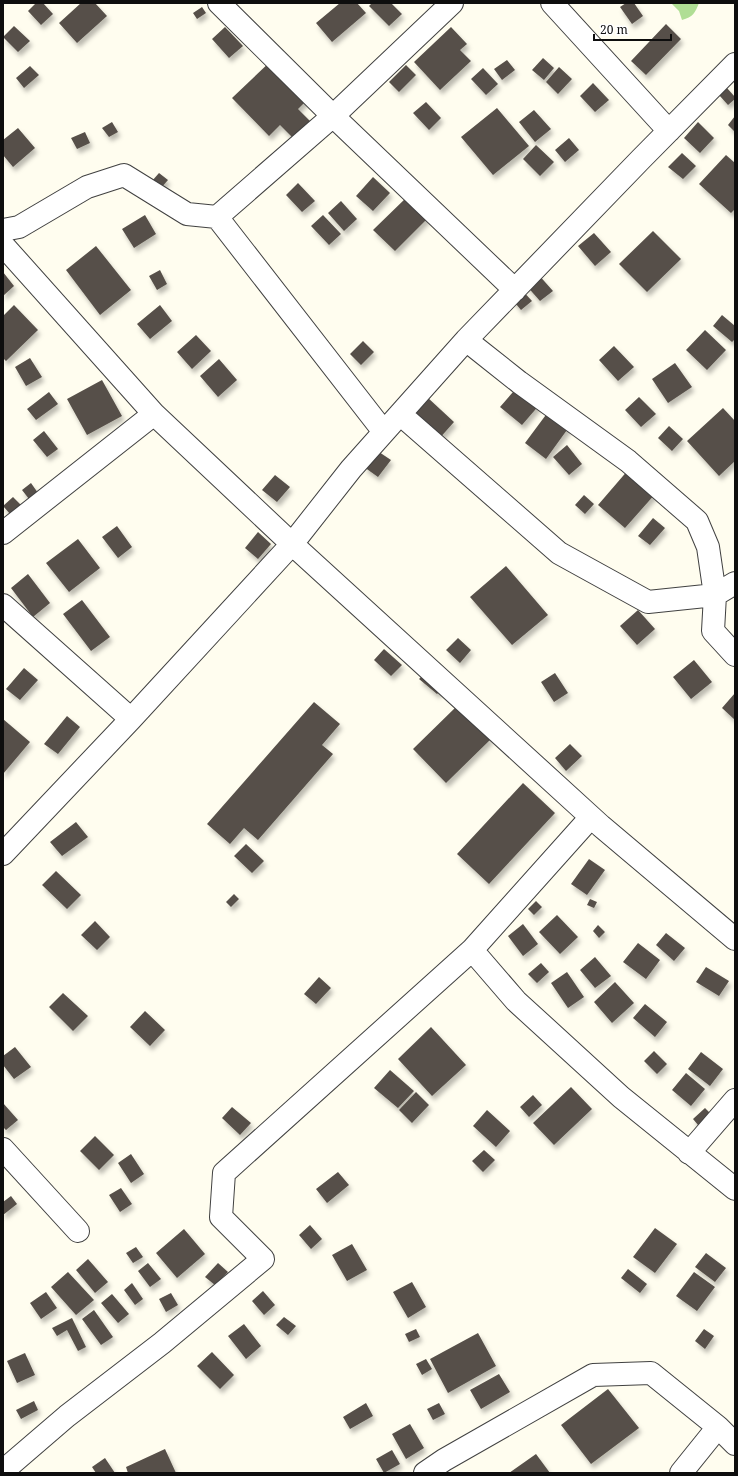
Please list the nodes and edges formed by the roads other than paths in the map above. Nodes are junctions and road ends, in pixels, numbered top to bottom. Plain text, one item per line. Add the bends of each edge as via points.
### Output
1 (220, 3) edge
2 (452, 3) edge
3 (552, 3) edge
4 (735, 64) edge
5 (333, 116) junction
6 (669, 131) junction
7 (217, 217) junction
8 (3, 230) edge
9 (3, 245) edge
10 (515, 290) junction
11 (466, 340) junction
12 (154, 414) junction
13 (400, 414) junction
14 (384, 432) junction
15 (3, 533) edge
16 (292, 544) junction
17 (735, 583) edge
18 (715, 595) junction
19 (3, 605) edge
20 (735, 655) edge
21 (131, 719) junction
22 (591, 817) junction
23 (3, 854) edge
24 (735, 939) edge
25 (472, 950) junction
26 (735, 1100) edge
27 (3, 1149) edge
28 (689, 1153) junction
29 (735, 1189) edge
30 (78, 1231) dead end
31 (718, 1427) junction
32 (735, 1444) edge
33 (3, 1471) edge
34 (425, 1473) edge
35 (681, 1473) edge

1 - 5 street
2 - 5 street
3 - 6 street
4 - 6 street
5 - 7 street
5 - 10 street
6 - 10 street
7 - 8 street via 187,214 124,175 87,187 19,227
7 - 14 street
9 - 12 street
10 - 11 street
11 - 13 street
11 - 18 street via 628,461 697,521 708,547
12 - 15 street
12 - 16 street
13 - 14 street
13 - 18 street via 559,553 648,602
14 - 16 street via 351,469
16 - 21 street
16 - 22 street
17 - 18 street
18 - 20 street via 713,631
19 - 21 street
21 - 23 street
22 - 24 street
22 - 25 street
25 - 28 street via 516,1001 621,1097
25 - 33 street via 224,1173 221,1217 263,1258 162,1343 66,1416
26 - 28 street
27 - 30 street
28 - 29 street
31 - 32 street
31 - 34 street via 651,1373 593,1375
31 - 35 street

